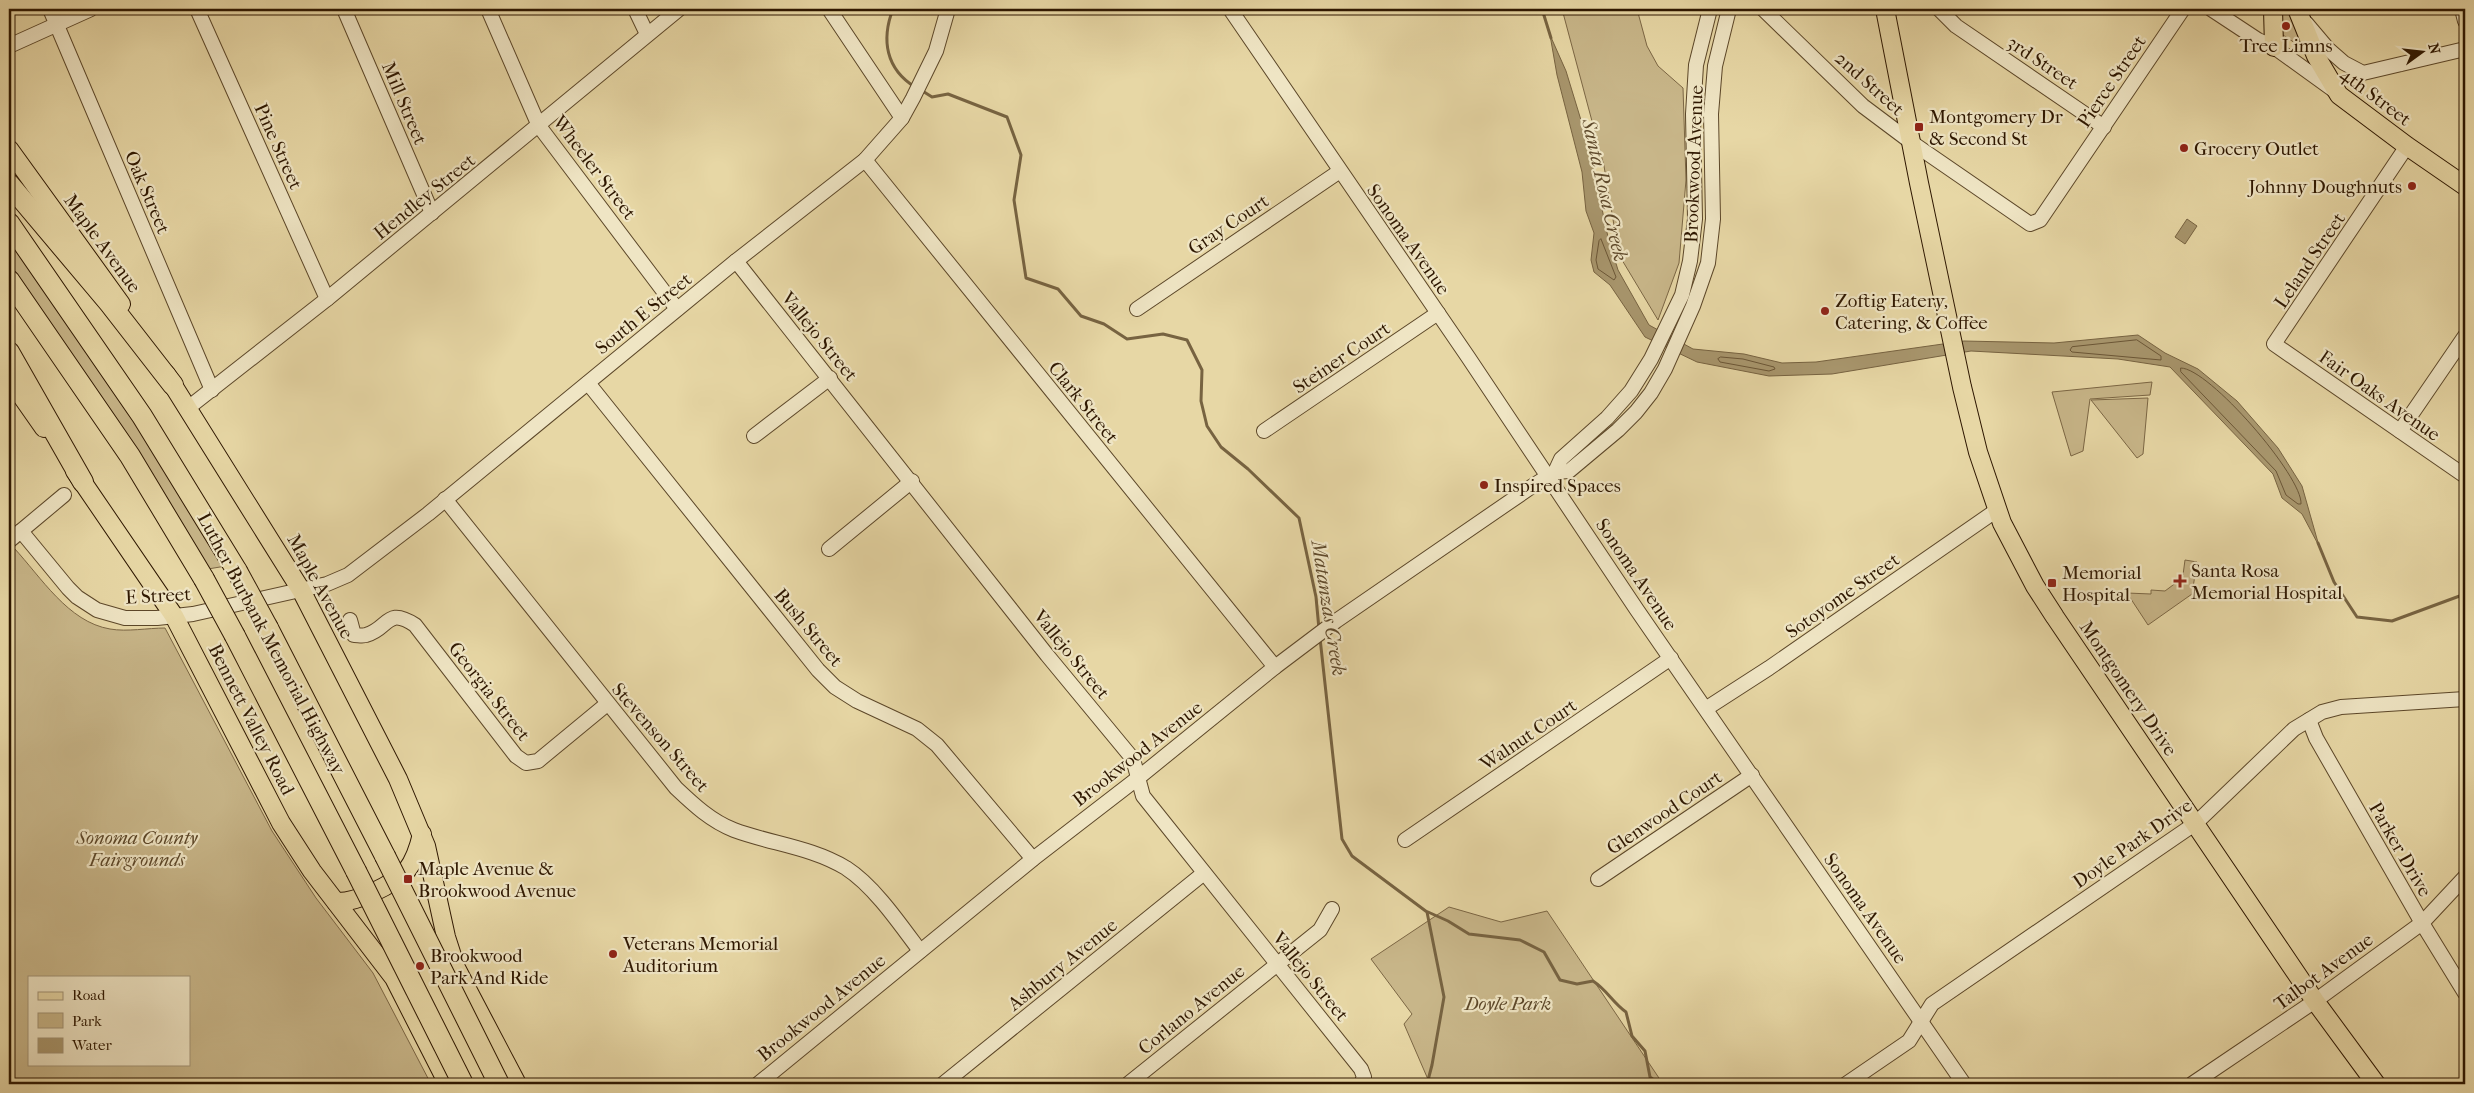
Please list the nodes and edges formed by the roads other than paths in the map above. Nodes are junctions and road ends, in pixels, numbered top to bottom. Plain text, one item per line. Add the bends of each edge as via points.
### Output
1 (50, 9) edge
2 (91, 9) edge
3 (197, 9) edge
4 (344, 9) edge
5 (488, 9) edge
6 (635, 9) edge
7 (679, 9) edge
8 (829, 9) edge
9 (948, 9) edge
10 (1230, 9) edge
11 (1710, 9) edge
12 (1730, 9) edge
13 (1763, 9) edge
14 (1885, 9) edge
15 (1939, 9) edge
16 (2184, 9) edge
17 (2211, 9) edge
18 (2272, 9) edge
19 (2462, 9) edge
20 (2298, 11) edge
21 (2465, 22) edge
22 (56, 24) junction
23 (647, 34) junction
24 (9, 46) edge
25 (2274, 47) junction
26 (2465, 49) edge
27 (2339, 94) junction
28 (902, 118) junction
29 (539, 126) junction
30 (2104, 127) junction
31 (1911, 142) junction
32 (2407, 146) junction
33 (9, 149) edge
34 (865, 160) junction
35 (1340, 171) junction
36 (9, 184) edge
37 (2465, 186) edge
38 (432, 213) junction
39 (2035, 222) joint
40 (9, 223) edge
41 (736, 261) junction
42 (9, 280) edge
43 (327, 300) junction
44 (677, 309) junction
45 (1137, 309) dead end
46 (1438, 313) junction
47 (2465, 336) edge
48 (2274, 344) joint
49 (9, 352) edge
50 (9, 378) edge
51 (830, 378) junction
52 (588, 383) junction
53 (173, 385) junction
54 (212, 390) junction
55 (188, 408) junction
56 (1264, 431) dead end
57 (2400, 431) junction
58 (754, 436) dead end
59 (1552, 474) junction
60 (2465, 476) edge
61 (912, 481) junction
62 (83, 482) junction
63 (64, 495) dead end
64 (445, 499) junction
65 (1997, 510) junction
66 (21, 531) junction
67 (9, 541) edge
68 (829, 549) dead end
69 (301, 590) junction
70 (174, 616) junction
71 (350, 620) dead end
72 (1672, 658) junction
73 (1275, 667) junction
74 (2465, 699) edge
75 (607, 704) junction
76 (1707, 708) junction
77 (2309, 720) junction
78 (1752, 775) junction
79 (1138, 778) junction
80 (2196, 823) junction
81 (422, 834) junction
82 (1405, 840) dead end
83 (1032, 859) junction
84 (1204, 873) junction
85 (2465, 877) edge
86 (1598, 879) dead end
87 (336, 902) junction
88 (1332, 909) dead end
89 (2422, 923) junction
90 (920, 951) junction
91 (1277, 963) junction
92 (2465, 993) edge
93 (2315, 1001) junction
94 (1921, 1021) junction
95 (1363, 1080) edge
96 (448, 1084) edge
97 (462, 1084) edge
98 (499, 1084) edge
99 (517, 1084) edge
100 (758, 1084) edge
101 (943, 1084) edge
102 (1128, 1084) edge
103 (1846, 1084) edge
104 (1964, 1084) edge
105 (2192, 1084) edge
106 (2376, 1084) edge

1 - 22 street, Oak Street
2 - 22 street
3 - 43 street, Pine Street
4 - 38 street, Mill Street
5 - 29 street, Wheeler Street
6 - 23 street
7 - 23 street, Hendley Street
8 - 28 street
9 - 28 street, South E Street via 936,51
10 - 35 street, Sonoma Avenue
11 - 59 street, Brookwood Avenue via 1696,66 1693,114 1695,218 1682,295 1651,359 1631,391 1607,418 1561,459
12 - 59 street, Brookwood Avenue via 1715,66 1711,114 1713,219 1708,263 1693,306 1651,393 1618,430 1569,471
13 - 31 street, 2nd Street via 1863,106
14 - 31 main road, Montgomery Drive
15 - 30 street, 3rd Street via 1956,26
16 - 30 street, Pierce Street
17 - 25 street, 4th Street
18 - 25 main road
19 - 21 street
20 - 26 street via 2333,54 2344,64 2363,72
20 - 27 main road via 2316,56
22 - 24 street
22 - 54 street, Oak Street
23 - 29 street, Hendley Street
25 - 27 street, 4th Street
27 - 32 main road, 4th Street
28 - 34 street, South E Street
29 - 38 street, Hendley Street
29 - 44 street, Wheeler Street
30 - 39 street, Pierce Street via 2040,220
31 - 39 street, 2nd Street via 2030,224
31 - 65 main road, Montgomery Drive via 1962,387
32 - 37 main road, 4th Street
32 - 48 street, Leland Street
33 - 53 main road, Maple Avenue via 132,321
34 - 41 street, South E Street
34 - 73 street, Clark Street
35 - 45 street, Gray Court
35 - 46 street, Sonoma Avenue
36 - 53 highway
38 - 43 street, Hendley Street
40 - 98 highway, Luther Burbank Memorial Highway, bridge via 142,416 237,571
41 - 44 street, South E Street
41 - 51 street, Vallejo Street
42 - 97 highway, Luther Burbank Memorial Highway, bridge via 130,456 204,579 356,871
43 - 54 street, Hendley Street
44 - 52 street, South E Street
46 - 56 street, Steiner Court
46 - 59 street, Sonoma Avenue
47 - 57 street
48 - 57 street, Fair Oaks Avenue
49 - 62 highway
50 - 62 main road, Bennett Valley Road
51 - 58 street
51 - 61 street, Vallejo Street
52 - 64 street, South E Street
52 - 83 street, Bush Street via 818,670 834,686 857,701 917,729 938,745
53 - 55 main road, Maple Avenue
54 - 55 street, Hendley Street
55 - 69 main road, Maple Avenue
57 - 60 street, Fair Oaks Avenue
59 - 72 street, Sonoma Avenue
59 - 73 street, Brookwood Avenue via 1336,621
61 - 68 street
61 - 79 street, Vallejo Street via 1047,655 1133,759
62 - 70 main road, Bennett Valley Road
63 - 66 street
64 - 69 street, South E Street via 348,575
64 - 75 street, Stevenson Street
65 - 76 street, Sotoyome Street
65 - 80 main road, Montgomery Drive via 2034,586
66 - 67 street
66 - 70 street, E Street via 68,588 97,610 126,618
69 - 70 street, E Street
69 - 81 main road, Maple Avenue via 398,779
70 - 87 main road, Bennett Valley Road via 281,823
71 - 75 street, Georgia Street via 354,635 366,636 391,619 403,617 415,625 516,756 526,763 538,761
72 - 76 street, Sonoma Avenue
72 - 82 street, Walnut Court
73 - 79 street, Brookwood Avenue
74 - 77 street, Doyle Park Drive via 2341,707 2322,712
75 - 90 street, Stevenson Street via 676,788 695,806 715,821 735,830 802,848 848,869 866,884
76 - 78 street, Sonoma Avenue
77 - 80 street, Doyle Park Drive via 2294,729
77 - 89 street, Parker Drive via 2316,738
78 - 86 street, Glenwood Court
78 - 94 street, Sonoma Avenue
79 - 83 street, Brookwood Avenue
79 - 84 street, Vallejo Street via 1144,796
80 - 93 main road, Montgomery Drive
80 - 94 street, Doyle Park Drive via 1932,1004
81 - 87 main road via 415,857 402,874 356,900
81 - 99 main road, Maple Avenue via 456,968
83 - 90 street, Brookwood Avenue
84 - 91 street, Vallejo Street
84 - 101 street, Ashbury Avenue
85 - 89 street, Talbot Avenue
87 - 96 main road, Bennett Valley Road via 394,978
88 - 91 street, Corlano Avenue via 1320,930
89 - 92 street, Parker Drive
89 - 93 street, Talbot Avenue
90 - 100 street, Brookwood Avenue
91 - 95 street, Vallejo Street via 1361,1069
91 - 102 street, Corlano Avenue
93 - 105 street, Talbot Avenue
93 - 106 main road, Montgomery Drive
94 - 103 street, Doyle Park Drive via 1909,1041
94 - 104 street, Sonoma Avenue

